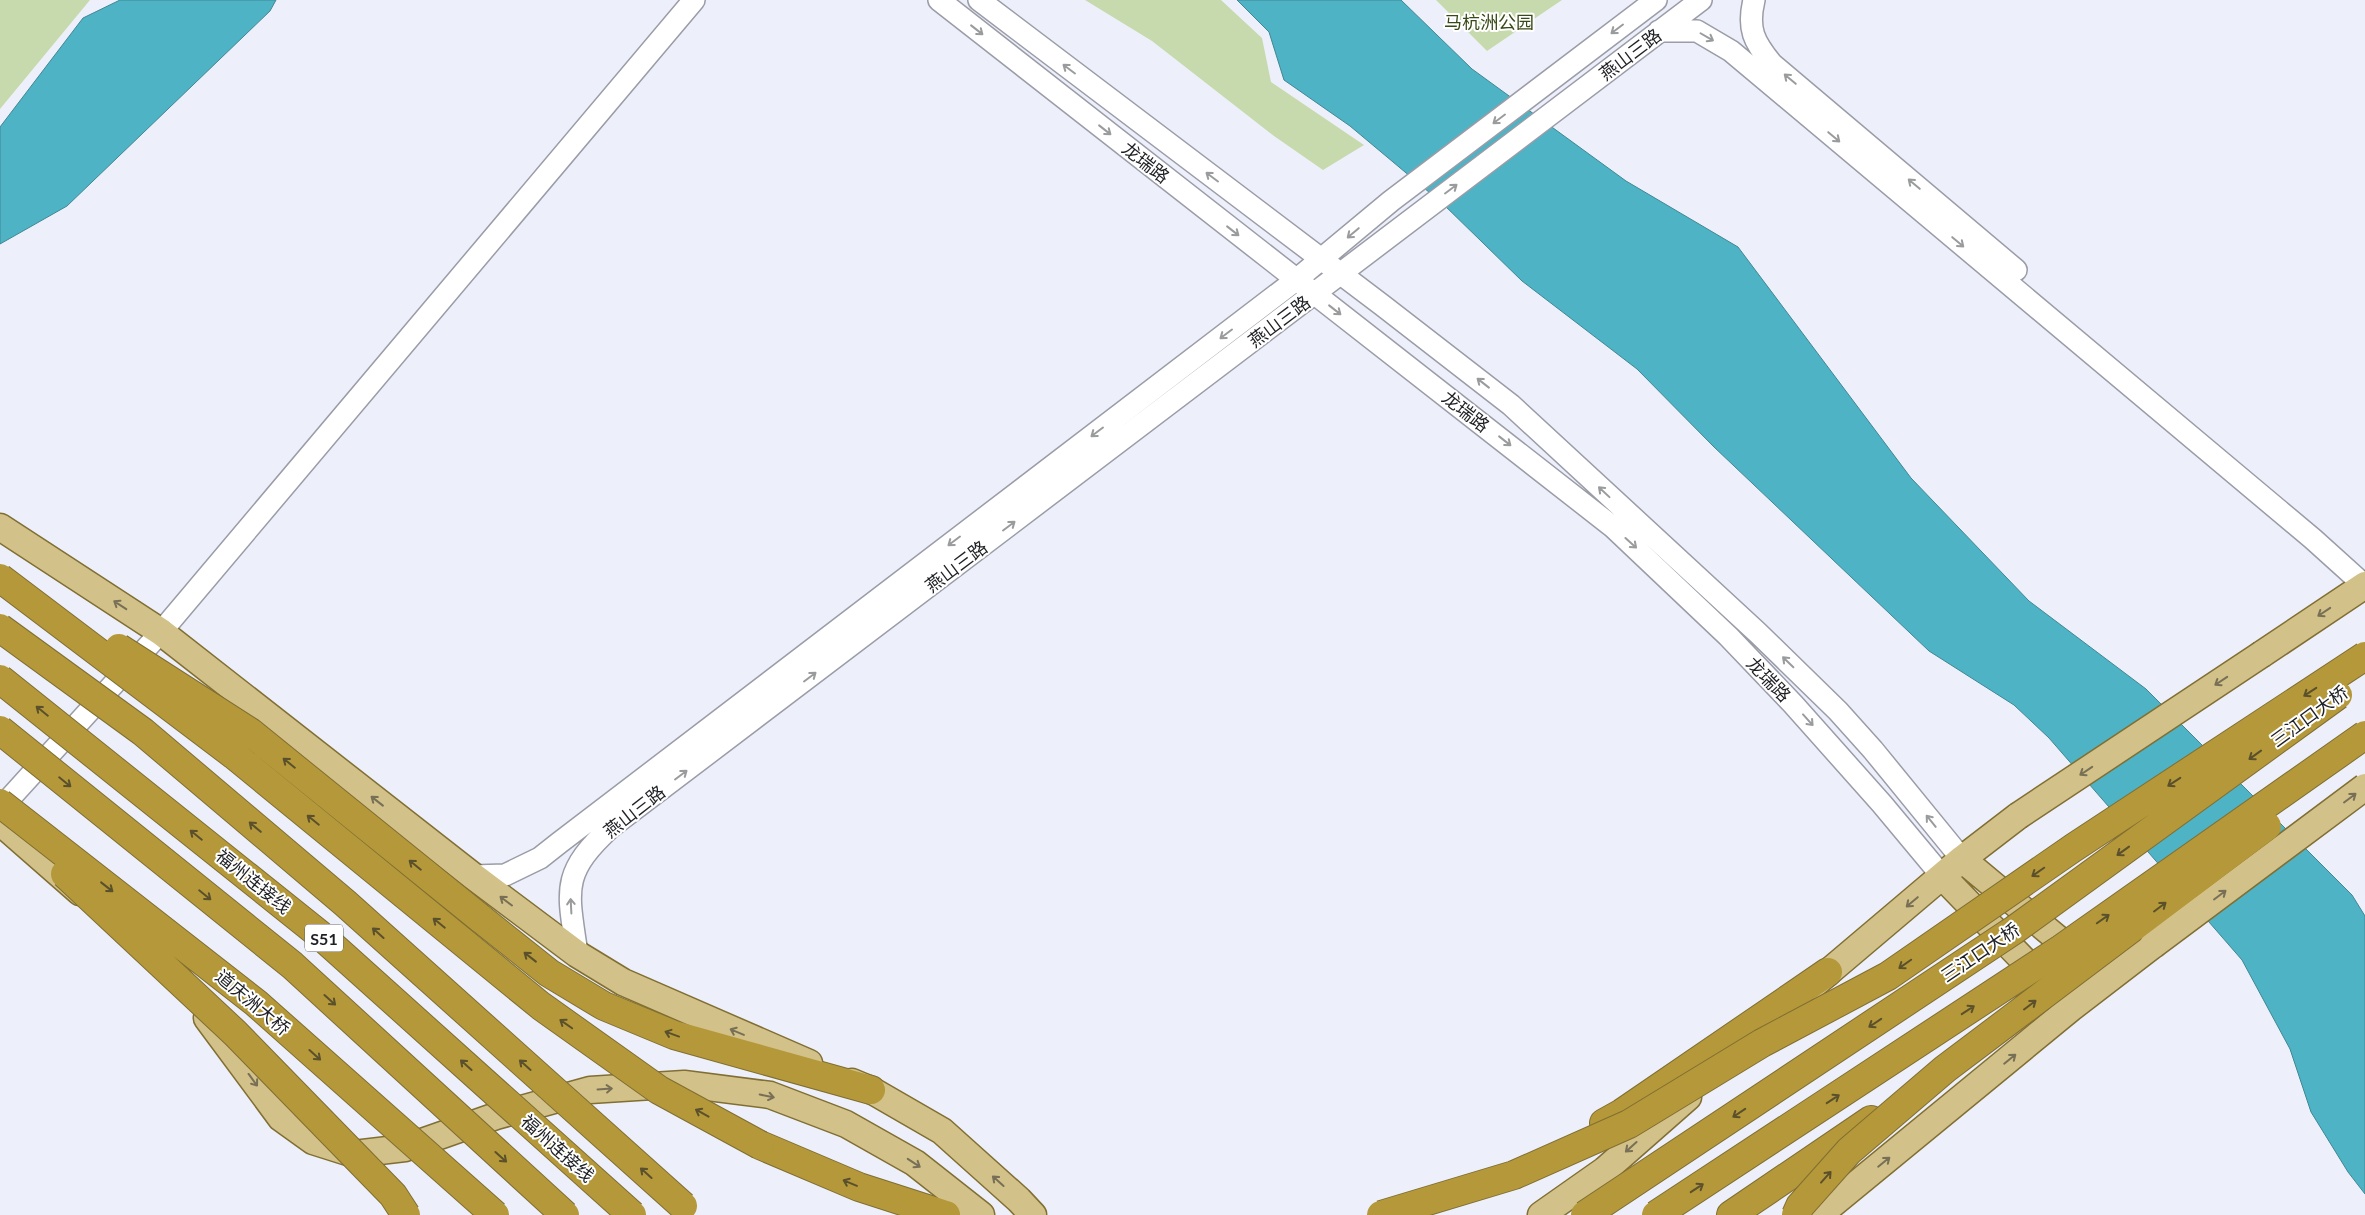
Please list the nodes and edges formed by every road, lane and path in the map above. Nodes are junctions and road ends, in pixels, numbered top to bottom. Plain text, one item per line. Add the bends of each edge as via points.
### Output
1 (694, 0) edge
2 (939, 0) edge
3 (979, 0) edge
4 (1656, 0) edge
5 (1701, 0) edge
6 (1754, 0) edge
7 (1659, 32) junction
8 (1321, 260) junction
9 (1341, 274) junction
10 (1296, 280) junction
11 (1314, 294) junction
12 (0, 527) edge
13 (0, 572) edge
14 (0, 578) edge
15 (2365, 579) edge
16 (0, 628) edge
17 (161, 632) junction
18 (2365, 656) edge
19 (2365, 675) edge
20 (0, 679) edge
21 (0, 730) edge
22 (2365, 735) edge
23 (2365, 752) edge
24 (2365, 787) edge
25 (0, 803) edge
26 (0, 809) edge
27 (0, 813) edge
28 (0, 822) edge
29 (1962, 859) junction
30 (473, 876) junction
31 (1942, 876) junction
32 (577, 954) junction
33 (1828, 972) junction
34 (2107, 980) junction
35 (2071, 1008) junction
36 (1944, 1069) junction
37 (871, 1090) junction
38 (320, 1121) junction
39 (687, 1210) edge
40 (384, 1215) edge
41 (406, 1215) edge
42 (495, 1215) edge
43 (565, 1215) edge
44 (632, 1215) edge
45 (946, 1215) edge
46 (981, 1215) edge
47 (1033, 1215) edge
48 (1381, 1215) edge
49 (1422, 1215) edge
50 (1540, 1215) edge
51 (1585, 1215) edge
52 (1656, 1215) edge
53 (1732, 1215) edge
54 (1796, 1215) edge
55 (1819, 1215) edge

1 - 17 street
2 -> 10 street, 龙瑞路
8 -> 3 street, 龙瑞路
4 -> 8 street, 燕山三路 via 1391,202
5 - 7 street, 燕山三路
15 -> 6 street via 1772,64 1756,44 1750,17
9 -> 7 street, 燕山三路
7 -> 15 street via 1697,31 1731,51 2313,539
8 - 9 street, 龙瑞路
8 - 10 street, 燕山三路
9 - 11 street, 燕山三路
29 -> 9 street, 龙瑞路 via 1838,711 1758,633 1511,405
10 - 11 street, 龙瑞路
10 -> 30 street, 燕山三路 via 540,858 505,875
11 -> 31 street, 龙瑞路 via 1580,500 1636,548 1793,704
32 -> 11 street, 燕山三路 via 570,905 571,882 577,864 611,827
17 -> 12 main road
37 -> 13 highway, bridge via 674,1036 604,1006 549,973 250,732
45 -> 14 highway, bridge via 858,1187 760,1145 659,1090 541,1006 234,755
15 -> 29 main road, bridge via 2262,654 2018,816
39 -> 16 highway, bridge via 338,897 143,732
17 - 26 street
30 -> 17 main road
18 -> 48 highway, bridge via 2072,848 1888,976 1762,1043 1629,1124 1514,1174
19 -> 51 highway, 三江口大桥, bridge via 2014,930
44 -> 20 highway, 福州连接线 / S51, bridge via 319,934
21 -> 43 highway, S51, bridge via 292,966
52 -> 22 highway, bridge via 2061,949
36 -> 23 highway, bridge
34 -> 24 main road, bridge
25 -> 42 highway, 道庆洲大桥, bridge via 256,1003
27 - 38 highway, bridge via 236,1033
28 -> 46 main road via 158,961 212,1023 281,1118 313,1141 354,1154 405,1148 496,1116 590,1090 684,1084 770,1096 846,1124 915,1163
29 - 31 main road
29 - 34 main road
32 -> 30 main road
31 -> 33 main road
31 - 35 main road
37 -> 32 main road via 623,982
33 - 49 highway via 1622,1113 1472,1194
33 -> 50 main road via 1605,1170
34 - 35 main road
55 -> 35 main road
36 - 53 highway, bridge
54 -> 36 highway, bridge via 1800,1206 1849,1151
47 -> 37 main road via 942,1130
38 - 40 highway, bridge
38 - 41 highway, bridge via 393,1195

